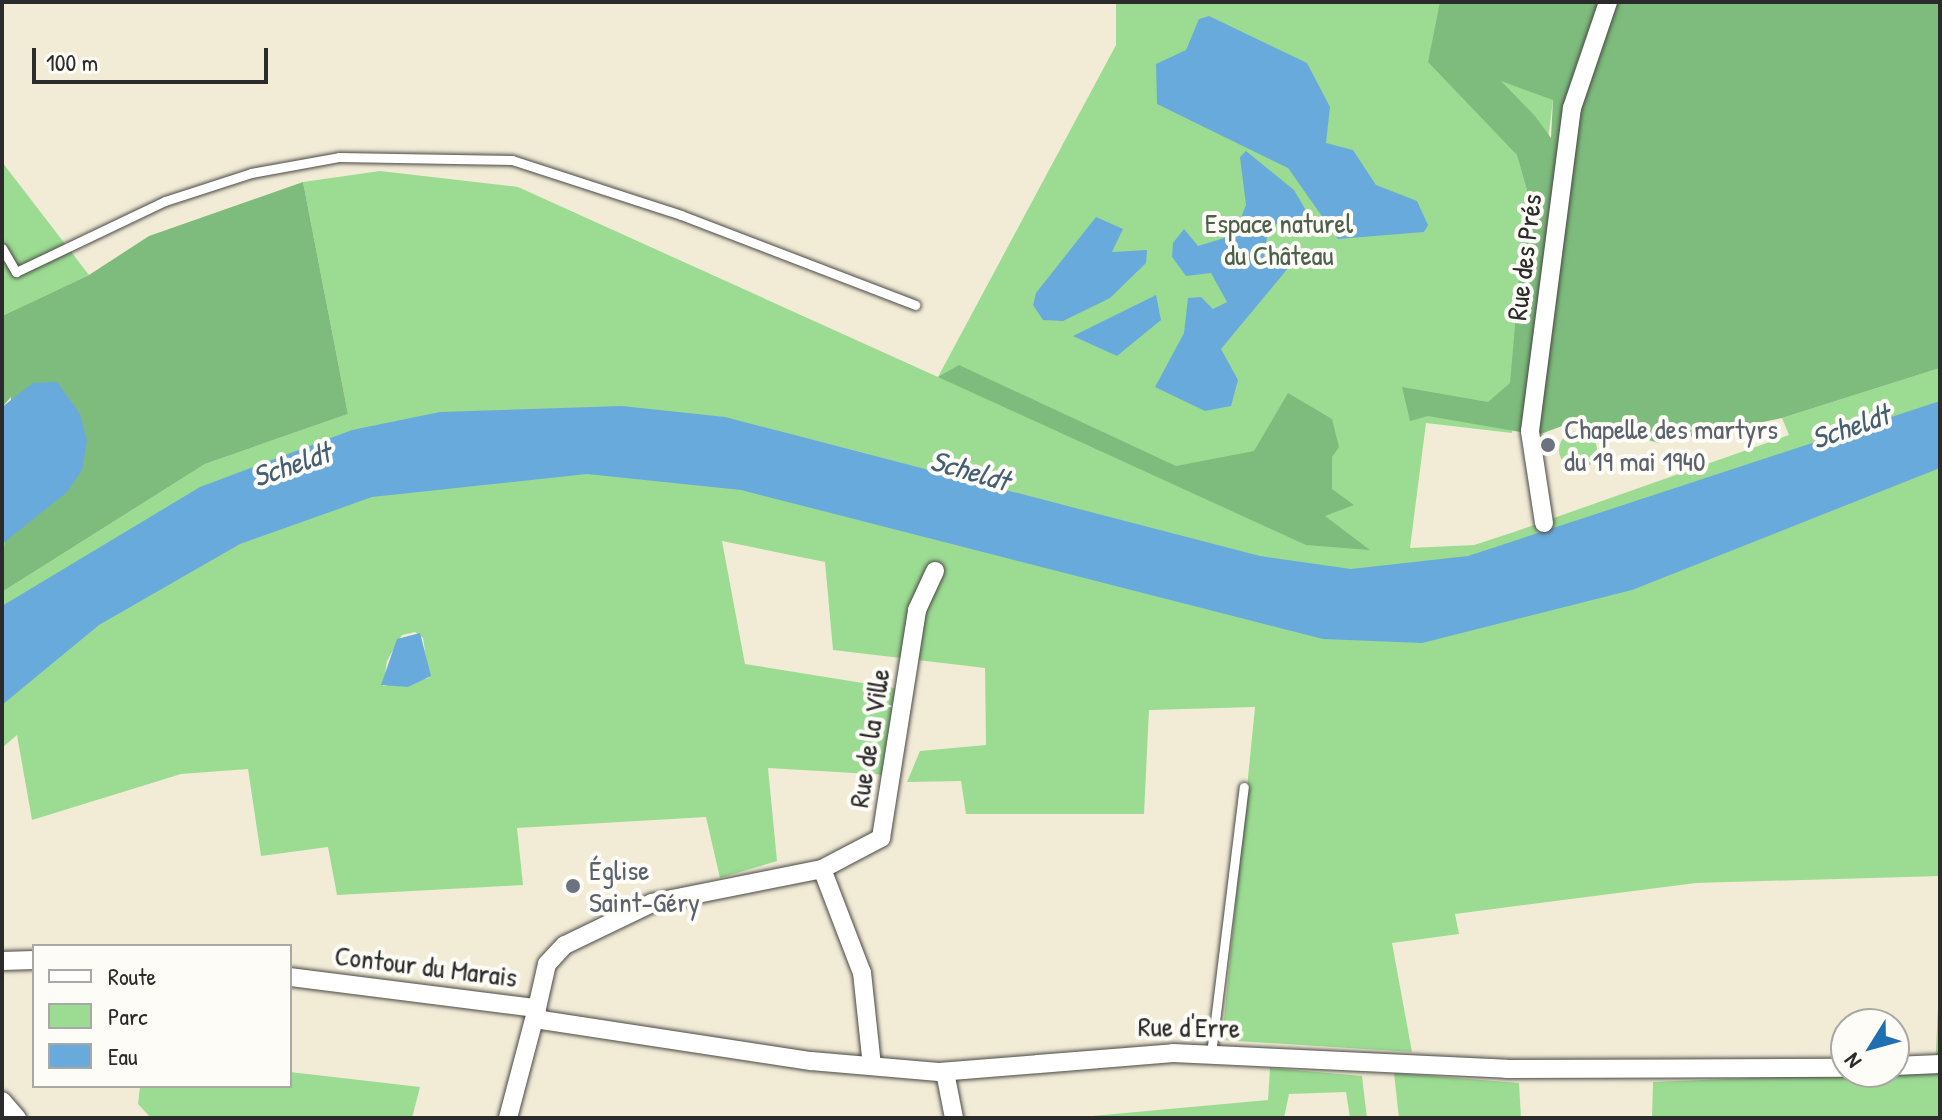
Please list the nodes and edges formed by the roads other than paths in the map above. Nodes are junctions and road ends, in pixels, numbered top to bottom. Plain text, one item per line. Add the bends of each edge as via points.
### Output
1 (1608, 2) edge
2 (2, 248) edge
3 (915, 305) dead end
4 (1544, 523) dead end
5 (935, 571) dead end
6 (1244, 787) dead end
7 (822, 869) junction
8 (32, 960) edge
9 (2, 961) edge
10 (292, 977) edge
11 (536, 1014) junction
12 (1211, 1054) junction
13 (1940, 1064) edge
14 (1910, 1065) edge
15 (872, 1066) junction
16 (1830, 1068) edge
17 (945, 1072) junction
18 (2, 1101) edge
19 (17, 1118) edge
20 (508, 1118) edge
21 (954, 1118) edge

1 - 4 street, Rue des Prés via 1572,108 1532,416 1530,453
2 - 3 lane via 16,272 165,201 251,173 339,157 512,160 681,215
5 - 7 street, Rue de la Ville via 917,610 881,838
6 - 12 lane
7 - 11 street via 652,903 565,945 547,964
7 - 15 street via 862,973
8 - 9 street
10 - 11 street, Contour du Marais
11 - 15 street, Rue d'Erre
11 - 20 street, Contour du Marais
12 - 16 street, Rue d'Erre via 1507,1069
12 - 17 street, Rue d'Erre via 1112,1055
13 - 14 street
15 - 17 street, Rue d'Erre
17 - 21 street
18 - 19 street

